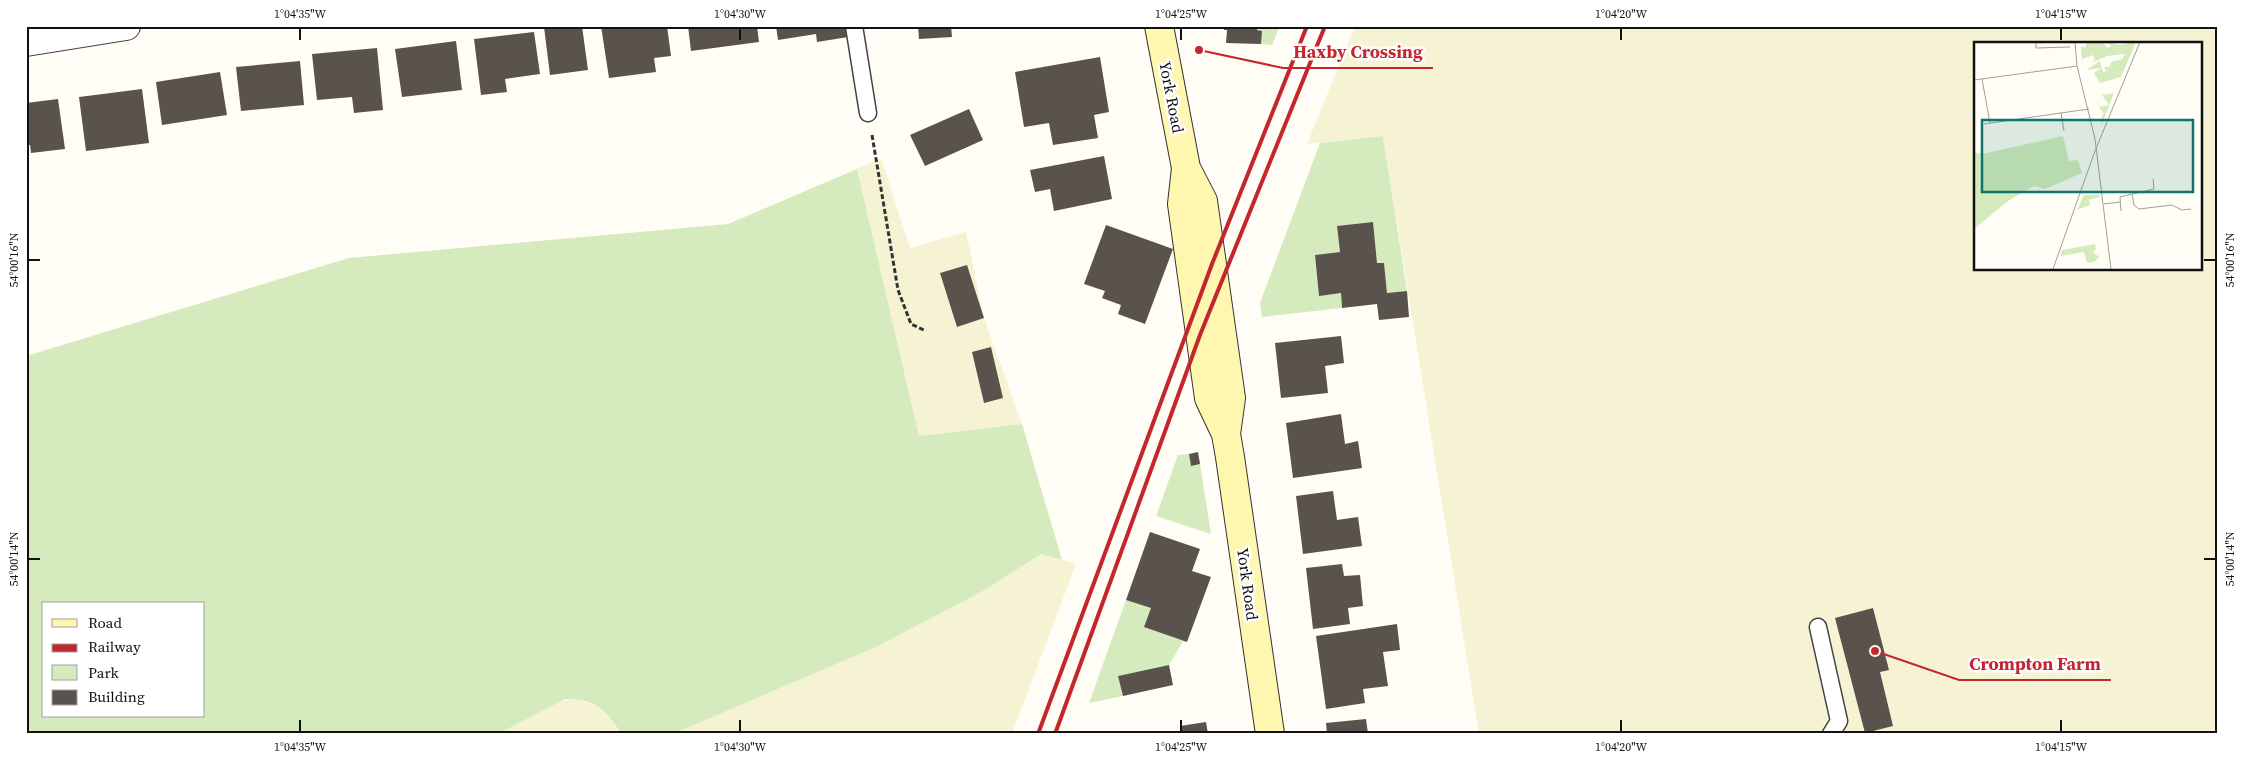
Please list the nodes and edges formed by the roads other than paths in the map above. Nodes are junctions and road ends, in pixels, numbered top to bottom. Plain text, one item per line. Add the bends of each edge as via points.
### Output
1 (126, 26) edge
2 (854, 26) edge
3 (1159, 26) edge
4 (87, 29) edge
5 (26, 42) edge
6 (868, 112) road end
7 (1818, 627) dead end
8 (1270, 734) edge
9 (1831, 734) edge

1 - 4 street
2 - 6 lane
3 - 8 street, York Road via 1186,168 1182,204 1209,398 1226,434
4 - 5 street
7 - 9 lane via 1839,721

